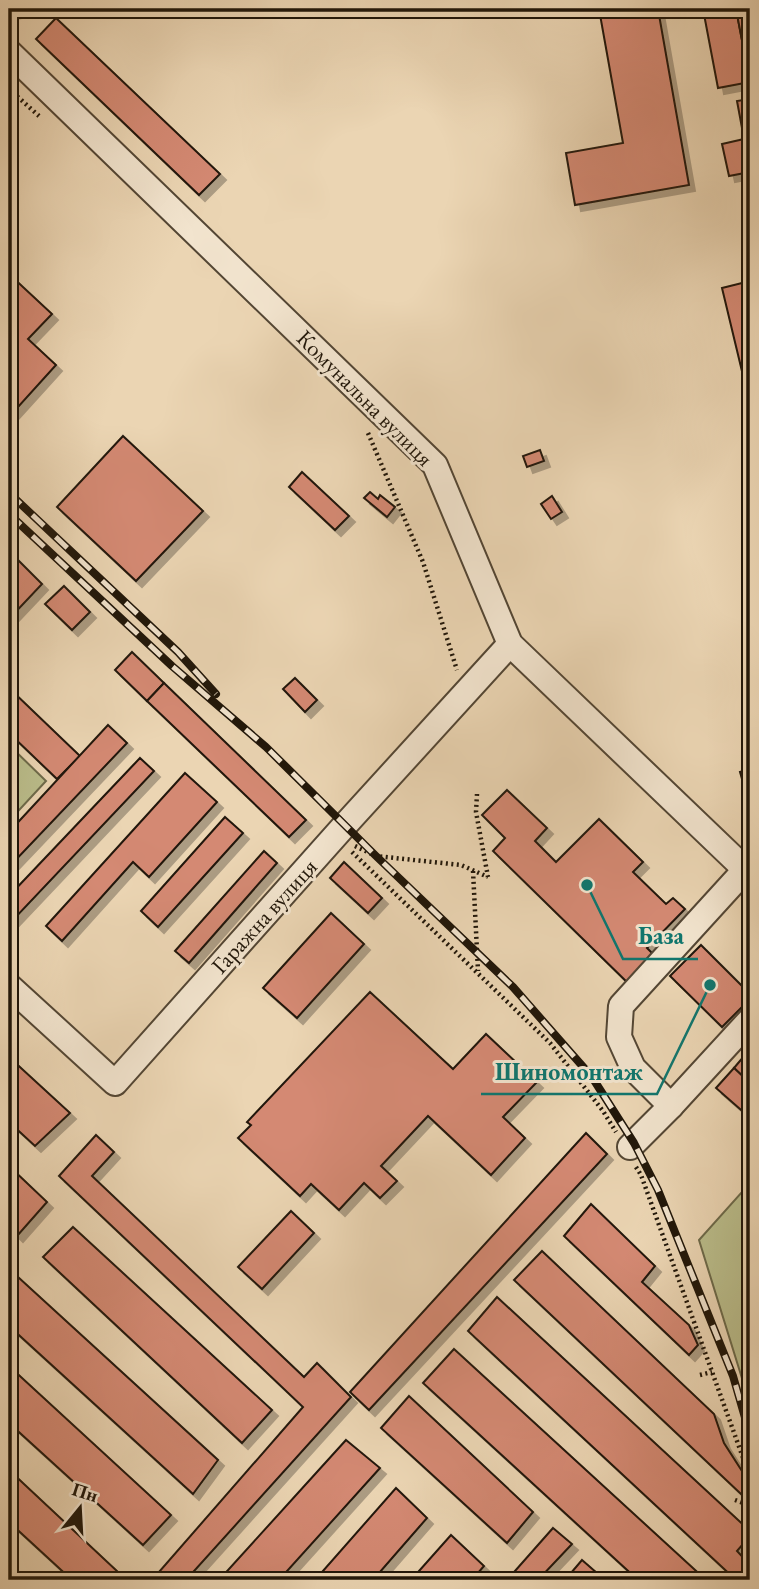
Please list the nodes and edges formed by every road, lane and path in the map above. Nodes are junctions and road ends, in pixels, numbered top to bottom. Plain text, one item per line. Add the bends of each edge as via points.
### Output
1 (9, 52) edge
2 (366, 428) dead end
3 (510, 644) junction
4 (465, 694) junction
5 (477, 794) dead end
6 (336, 836) junction
7 (474, 871) junction
8 (748, 872) edge
9 (478, 973) junction
10 (9, 986) edge
11 (750, 1020) edge
12 (671, 1106) junction
13 (628, 1150) junction
14 (712, 1372) junction
15 (699, 1375) dead end
16 (750, 1477) edge
17 (735, 1500) dead end
18 (750, 1502) edge

1 - 3 street, Комунальна вулиця via 435,464
2 - 4 path via 423,562
3 - 4 street, Гаражна вулиця
3 - 8 street, Комунальна вулиця
4 - 6 street, Гаражна вулиця
5 - 7 path via 488,877
6 - 7 path via 376,856 461,865
6 - 9 path
6 - 10 street, Гаражна вулиця via 115,1083
7 - 9 path
8 - 12 street via 621,1006 619,1037 633,1068
9 - 13 path via 550,1043
11 - 12 street
12 - 13 street
13 - 14 path
14 - 15 path
14 - 16 path
17 - 18 path

